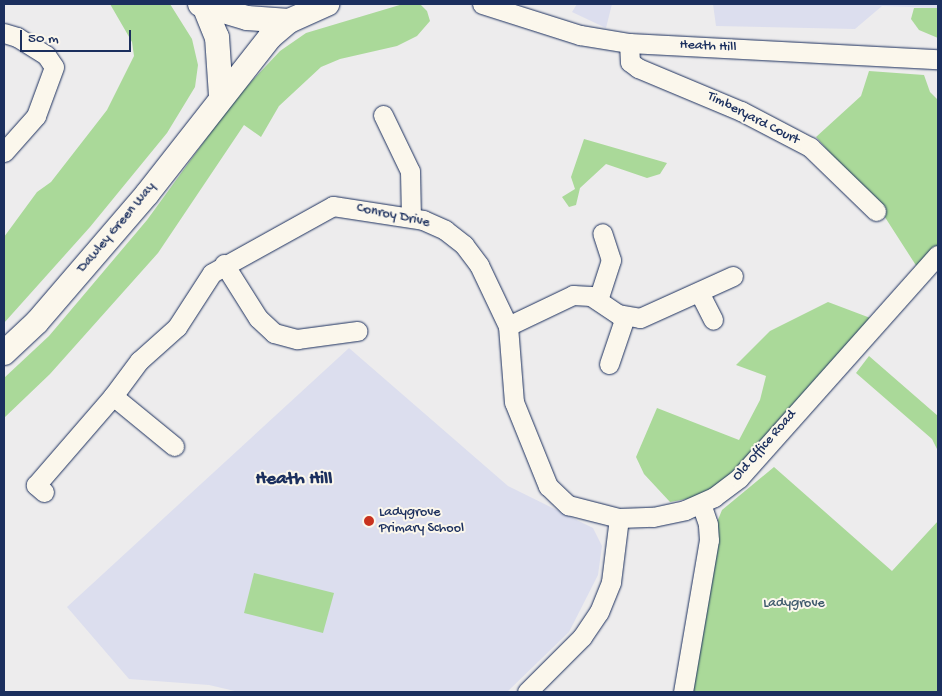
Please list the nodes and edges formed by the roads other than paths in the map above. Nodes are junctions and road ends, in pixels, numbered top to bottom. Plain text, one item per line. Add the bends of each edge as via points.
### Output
1 (327, 4) edge
2 (482, 4) edge
3 (202, 6) edge
4 (290, 21) junction
5 (4, 33) edge
6 (629, 43) junction
7 (938, 59) edge
8 (221, 96) junction
9 (383, 115) dead end
10 (4, 152) edge
11 (876, 211) dead end
12 (411, 218) junction
13 (602, 233) dead end
14 (938, 256) edge
15 (224, 264) junction
16 (733, 276) dead end
17 (699, 292) junction
18 (598, 300) junction
19 (625, 317) junction
20 (713, 320) dead end
21 (508, 326) junction
22 (357, 331) dead end
23 (4, 353) edge
24 (609, 364) dead end
25 (113, 396) junction
26 (174, 446) dead end
27 (44, 492) dead end
28 (701, 504) junction
29 (619, 518) junction
30 (527, 692) edge
31 (683, 692) edge

1 - 4 main road
2 - 6 street, Heath Hill via 580,35
3 - 4 main road via 247,18
3 - 8 main road via 217,37
4 - 8 main road, Dawley Green Way via 270,37
5 - 10 street via 46,55 54,68 36,116
6 - 7 street, Heath Hill
6 - 11 street, Timberyard Court via 630,62 638,68 741,111 810,147
8 - 23 main road, Dawley Green Way via 147,194 37,322
9 - 12 street via 410,171
12 - 15 street, Conroy Drive via 333,206
12 - 21 street, Conroy Drive via 434,224 464,244 479,265
13 - 18 street via 611,260
14 - 28 street, Old Office Road via 739,478
15 - 22 street via 258,318 274,333 297,339
15 - 25 street, Conroy Drive via 203,284 176,327 139,361
16 - 17 street
17 - 19 street via 651,315
17 - 20 street
18 - 19 street
18 - 21 street via 573,295
19 - 24 street
21 - 29 street, Conroy Drive via 514,402 548,486 568,505
25 - 26 street
25 - 27 street, Conroy Drive via 36,486
28 - 29 street, Old Office Road via 653,517
28 - 31 street via 709,540
29 - 30 street via 611,582 600,612 582,637

